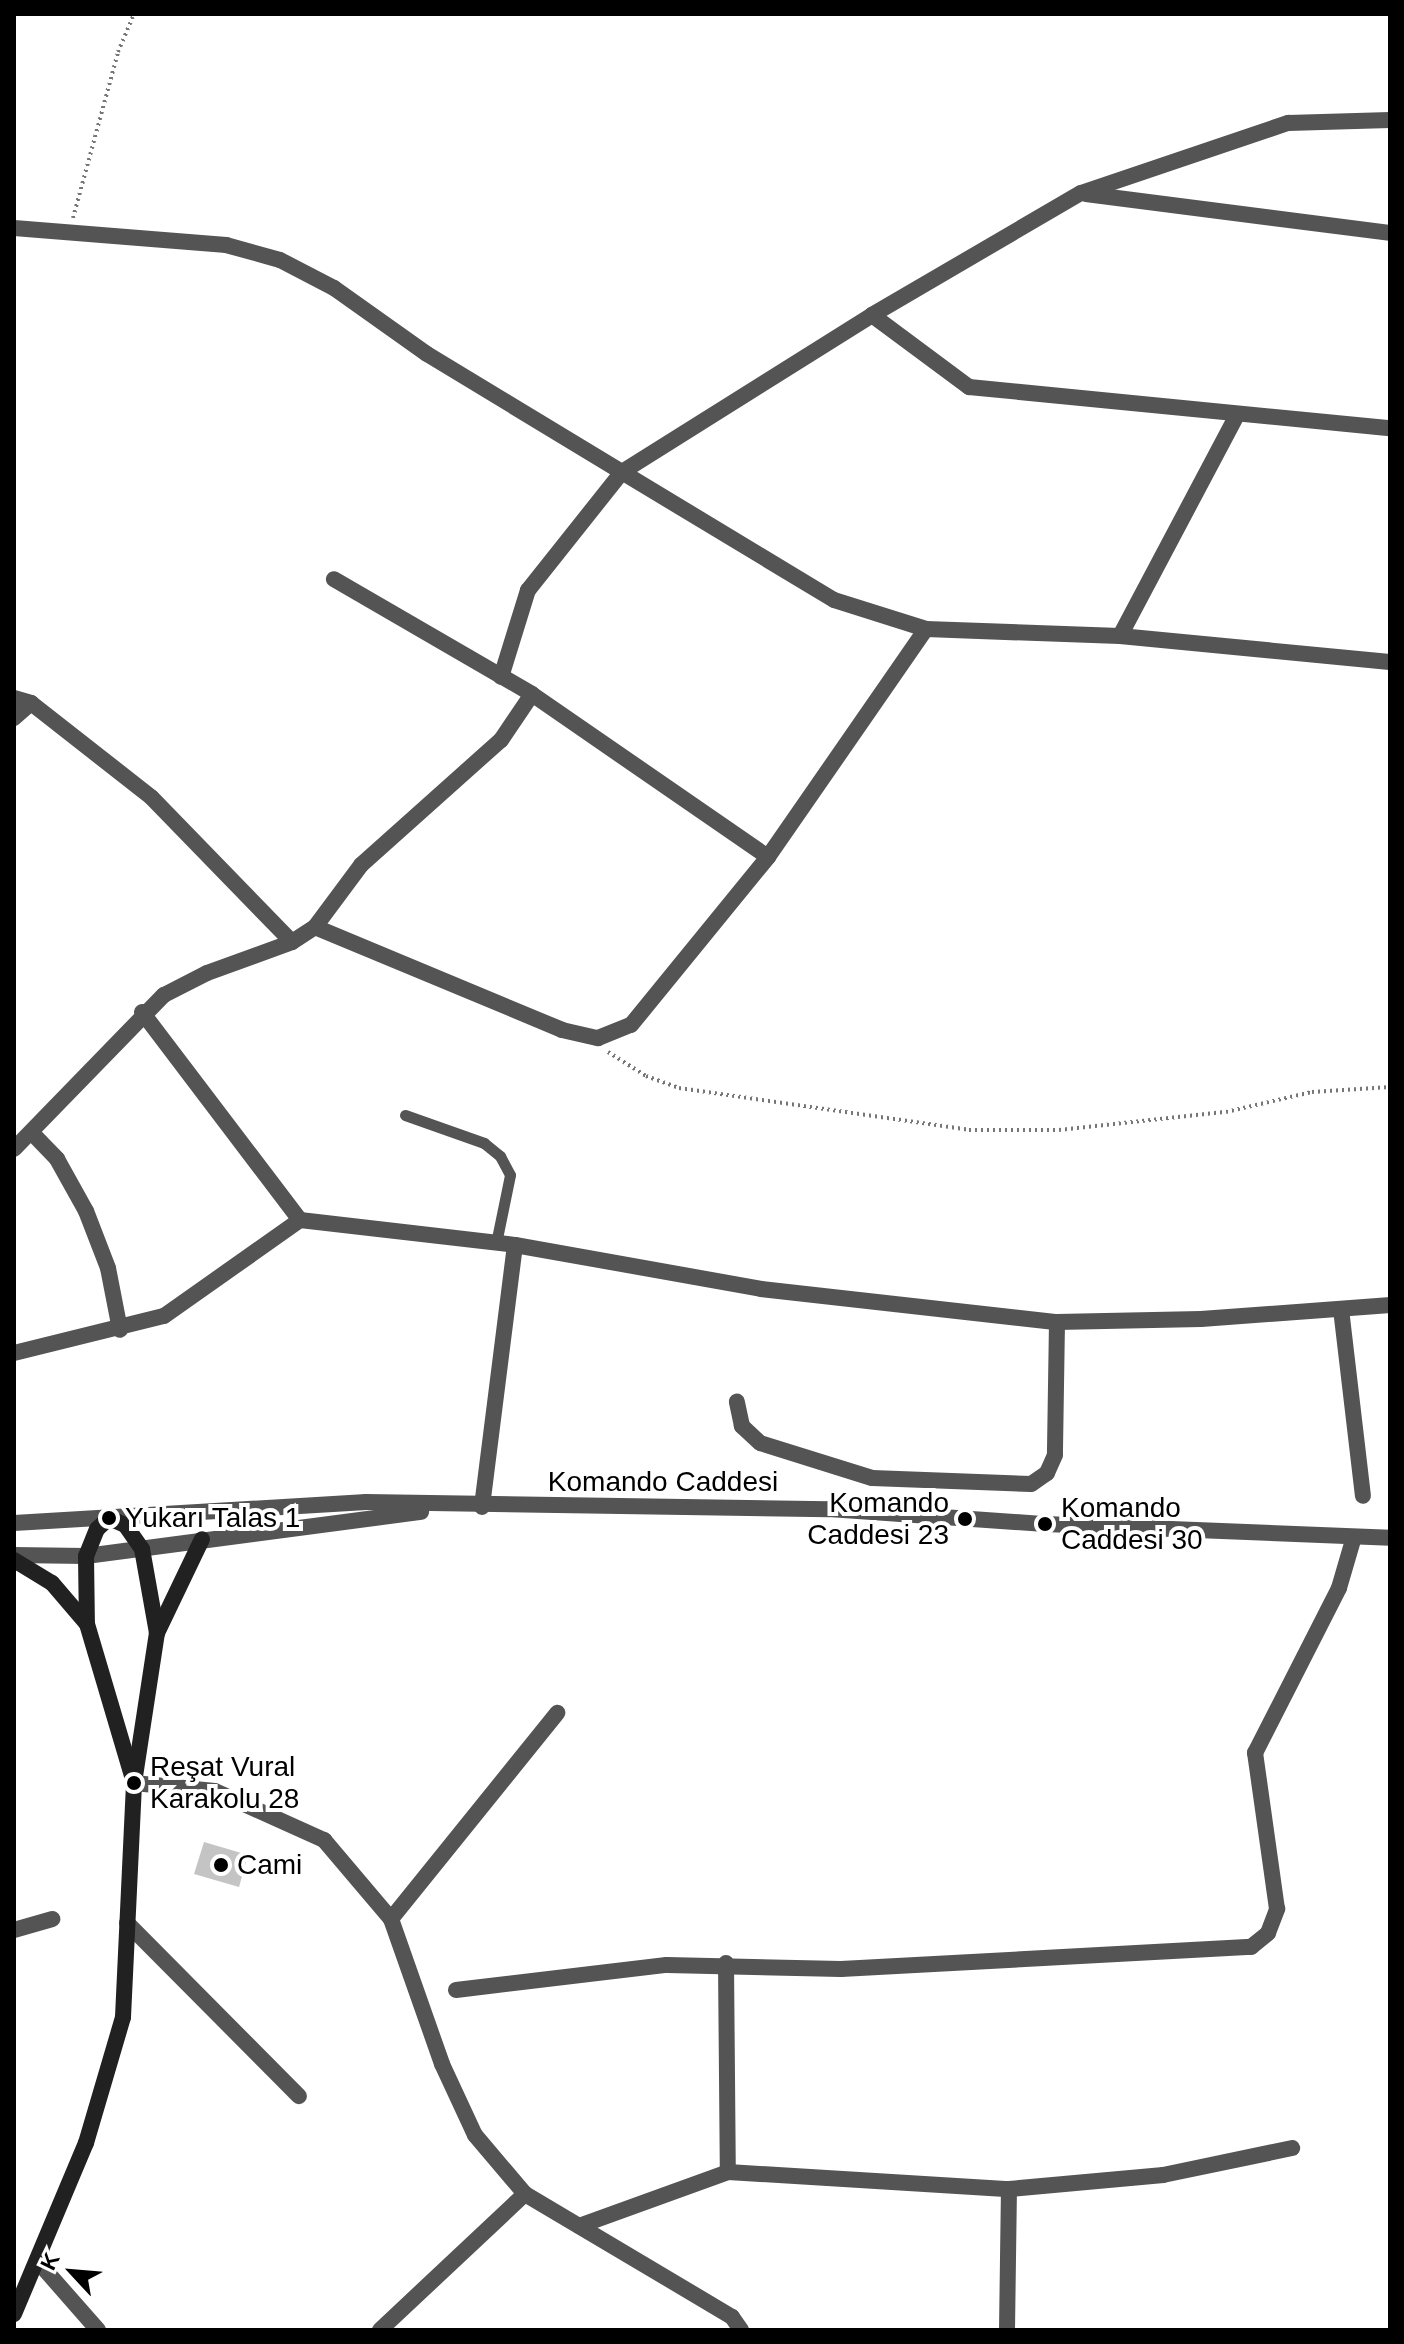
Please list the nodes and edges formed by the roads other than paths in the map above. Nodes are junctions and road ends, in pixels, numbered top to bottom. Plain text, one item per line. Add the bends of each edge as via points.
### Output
1 (1390, 120) edge
2 (1081, 193) junction
3 (14, 228) edge
4 (1390, 233) edge
5 (872, 315) junction
6 (1237, 415) junction
7 (1390, 428) edge
8 (622, 472) junction
9 (334, 579) dead end
10 (926, 629) junction
11 (1120, 636) junction
12 (1390, 662) edge
13 (501, 677) junction
14 (532, 694) junction
15 (14, 698) edge
16 (31, 703) junction
17 (14, 718) edge
18 (768, 857) junction
19 (315, 927) junction
20 (292, 942) junction
21 (142, 1012) junction
22 (405, 1115) dead end
23 (33, 1134) junction
24 (14, 1149) edge
25 (300, 1220) junction
26 (496, 1243) junction
27 (515, 1245) junction
28 (1390, 1305) edge
29 (1341, 1309) junction
30 (1057, 1322) junction
31 (120, 1330) junction
32 (14, 1353) edge
33 (737, 1402) dead end
34 (1363, 1496) dead end
35 (462, 1507) junction
36 (482, 1507) junction
37 (109, 1518) junction
38 (14, 1523) edge
39 (1390, 1538) edge
40 (202, 1539) junction
41 (1353, 1540) junction
42 (142, 1549) junction
43 (86, 1556) junction
44 (14, 1558) edge
45 (87, 1624) junction
46 (157, 1633) junction
47 (557, 1713) dead end
48 (134, 1783) junction
49 (52, 1919) dead end
50 (391, 1919) junction
51 (127, 1923) junction
52 (14, 1930) edge
53 (726, 1963) junction
54 (456, 1990) dead end
55 (299, 2096) dead end
56 (1292, 2148) dead end
57 (728, 2172) junction
58 (1009, 2189) junction
59 (525, 2194) junction
60 (579, 2226) junction
61 (40, 2264) junction
62 (14, 2314) edge
63 (383, 2329) edge
64 (98, 2330) edge
65 (741, 2330) edge
66 (1007, 2330) edge

1 - 2 street via 1288,123
2 - 4 street
2 - 5 street
3 - 8 street via 226,245 280,260 334,288 427,354
5 - 6 street via 969,387
5 - 8 street
6 - 7 street
6 - 11 street
8 - 10 street via 834,600
8 - 13 street via 528,590
9 - 13 street
10 - 11 street
10 - 18 street
11 - 12 street
13 - 14 street
14 - 18 street
14 - 19 street via 501,740 361,865
15 - 16 street
16 - 17 street
16 - 20 street via 151,797
18 - 19 street via 631,1025 598,1038 562,1030
19 - 20 street
20 - 21 street via 185,982
21 - 23 street
21 - 25 street
22 - 26 lane via 484,1143 500,1156 510,1175
23 - 24 street
23 - 31 street via 57,1159 86,1211 108,1268
25 - 26 street
25 - 31 street via 164,1316
26 - 27 street
27 - 30 street via 761,1289
27 - 36 street
28 - 29 street
29 - 30 street
29 - 34 street
30 - 33 street via 1055,1455 1047,1473 1031,1484 872,1478 760,1443 742,1426
31 - 32 street
35 - 36 street, Komando Caddesi
35 - 37 street via 366,1502
35 - 40 street
36 - 41 street, Komando Caddesi via 829,1509
37 - 38 street
37 - 42 main road via 125,1525
37 - 43 main road via 97,1529
39 - 41 street, Komando Caddesi
40 - 42 street
40 - 46 main road
41 - 53 street via 1333,1603 1255,1753 1277,1909 1257,1943 841,1969
42 - 43 street
42 - 46 main road
43 - 44 street
43 - 45 main road
44 - 45 main road via 52,1583
45 - 48 main road
46 - 48 main road
47 - 50 street
48 - 50 street via 215,1791 324,1840
48 - 51 main road
49 - 52 street
50 - 59 street via 442,2064 475,2135
51 - 55 street
51 - 61 main road via 123,2017 86,2143
53 - 54 street via 607,1969
53 - 57 street
56 - 58 street via 1163,2175
57 - 58 street
57 - 60 street
58 - 66 street
59 - 60 street
59 - 63 street
60 - 65 street via 732,2317
61 - 62 main road
61 - 64 street

